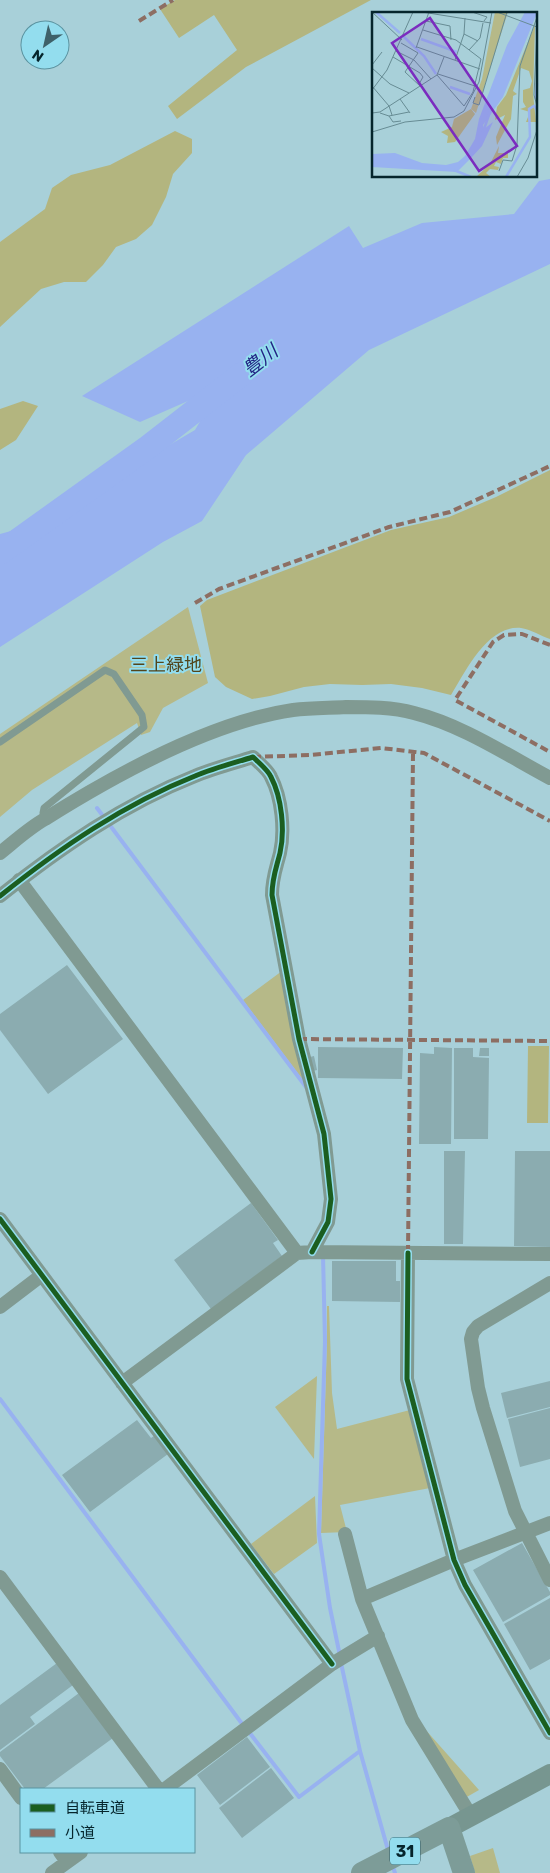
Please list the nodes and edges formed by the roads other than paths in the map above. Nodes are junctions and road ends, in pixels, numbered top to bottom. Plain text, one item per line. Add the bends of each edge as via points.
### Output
1 (0, 742) edge
2 (550, 778) edge
3 (44, 819) junction
4 (0, 853) edge
5 (19, 880) junction
6 (0, 896) edge
7 (0, 1219) edge
8 (312, 1252) junction
9 (408, 1252) junction
10 (297, 1253) junction
11 (550, 1254) edge
12 (42, 1275) junction
13 (550, 1283) edge
14 (0, 1307) edge
15 (122, 1383) junction
16 (550, 1523) edge
17 (526, 1532) junction
18 (344, 1534) dead end
19 (454, 1560) junction
20 (0, 1578) edge
21 (550, 1580) edge
22 (362, 1599) junction
23 (378, 1636) junction
24 (332, 1664) junction
25 (550, 1733) edge
26 (0, 1768) edge
27 (550, 1774) edge
28 (157, 1788) edge
29 (166, 1788) edge
30 (20, 1797) edge
31 (471, 1816) junction
32 (442, 1832) junction
33 (78, 1853) edge
34 (64, 1857) edge
35 (52, 1873) edge
36 (362, 1873) edge
37 (449, 1873) edge
38 (464, 1873) edge

1 - 3 lane via 105,670 114,674 142,715 144,727 44,808
2 - 3 street via 460,730 414,713 364,707 293,710 226,727 183,745 136,767
3 - 4 street
5 - 6 street
5 - 8 street via 73,840 138,803 195,776 253,757 271,776 282,825 272,895 299,1039 324,1134 331,1199 328,1222
5 - 10 street
7 - 12 street
8 - 9 street
8 - 10 street
9 - 11 street
9 - 19 street via 407,1380
10 - 15 street
12 - 14 street
12 - 15 street
13 - 17 street via 478,1326 471,1339 483,1408 515,1512
15 - 24 street
16 - 17 street
17 - 19 street
17 - 21 street
18 - 22 street
19 - 22 street
19 - 25 street via 465,1585
20 - 28 street
22 - 23 street
23 - 24 street
23 - 31 street via 412,1720
24 - 29 street
26 - 30 street
27 - 31 main road
31 - 32 main road
32 - 36 main road, 31
32 - 37 main road, 31
32 - 38 main road
33 - 34 street
34 - 35 street

